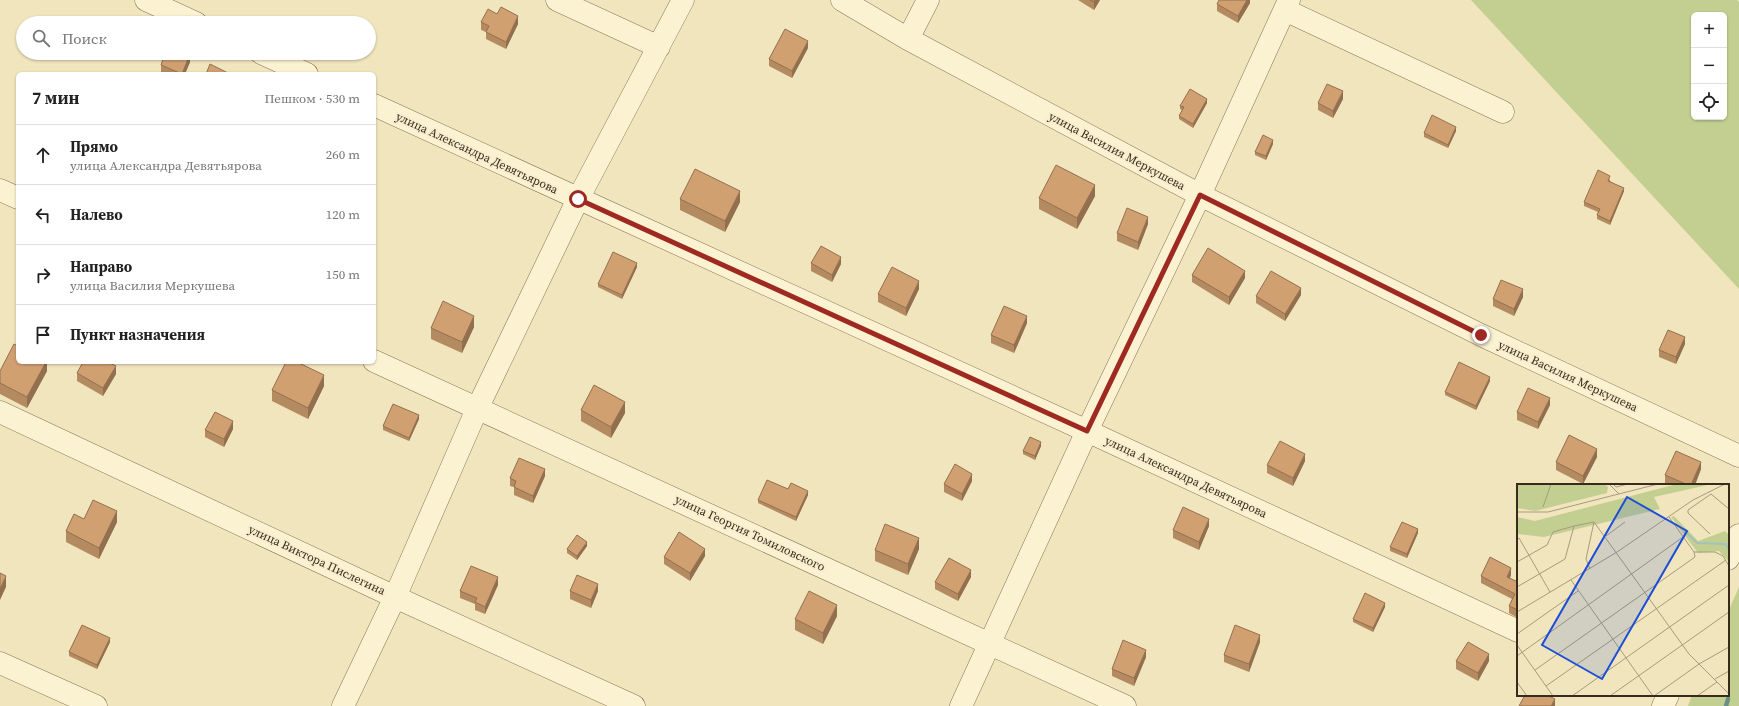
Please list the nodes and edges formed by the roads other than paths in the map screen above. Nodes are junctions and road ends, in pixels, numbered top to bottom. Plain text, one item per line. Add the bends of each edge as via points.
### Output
1 (146, 0) edge
2 (557, 0) edge
3 (683, 0) edge
4 (842, 0) edge
5 (928, 0) edge
6 (1287, 5) edge
7 (181, 16) edge
8 (908, 39) junction
9 (659, 47) junction
10 (276, 60) edge
11 (303, 72) edge
12 (376, 106) edge
13 (1504, 112) dead end
14 (0, 190) edge
15 (1200, 195) junction
16 (16, 197) edge
17 (578, 199) junction
18 (376, 362) edge
19 (477, 408) junction
20 (0, 412) edge
21 (1087, 431) junction
22 (1739, 456) edge
23 (1739, 535) edge
24 (1729, 557) edge
25 (395, 597) junction
26 (1517, 631) edge
27 (990, 643) junction
28 (0, 663) edge
29 (96, 706) edge
30 (343, 706) edge
31 (634, 706) edge
32 (961, 706) edge
33 (1125, 706) edge

1 - 7 street
2 - 9 street
3 - 9 street
4 - 8 street, улица Василия Меркушева
5 - 8 street
6 - 13 street
6 - 15 street
8 - 15 street, улица Василия Меркушева
9 - 17 street
10 - 11 street
12 - 17 street, улица Александра Девятьярова
14 - 16 street
15 - 21 street
15 - 22 street, улица Василия Меркушева via 1481,335
17 - 19 street
17 - 21 street, улица Александра Девятьярова
18 - 19 street, улица Георгия Томиловского
19 - 25 street
19 - 27 street, улица Георгия Томиловского
20 - 25 street, улица Виктора Пислегина
21 - 26 street, улица Александра Девятьярова
21 - 27 street
23 - 24 street
25 - 30 street
25 - 31 street, улица Виктора Пислегина
27 - 32 street
27 - 33 street, улица Георгия Томиловского
28 - 29 street

